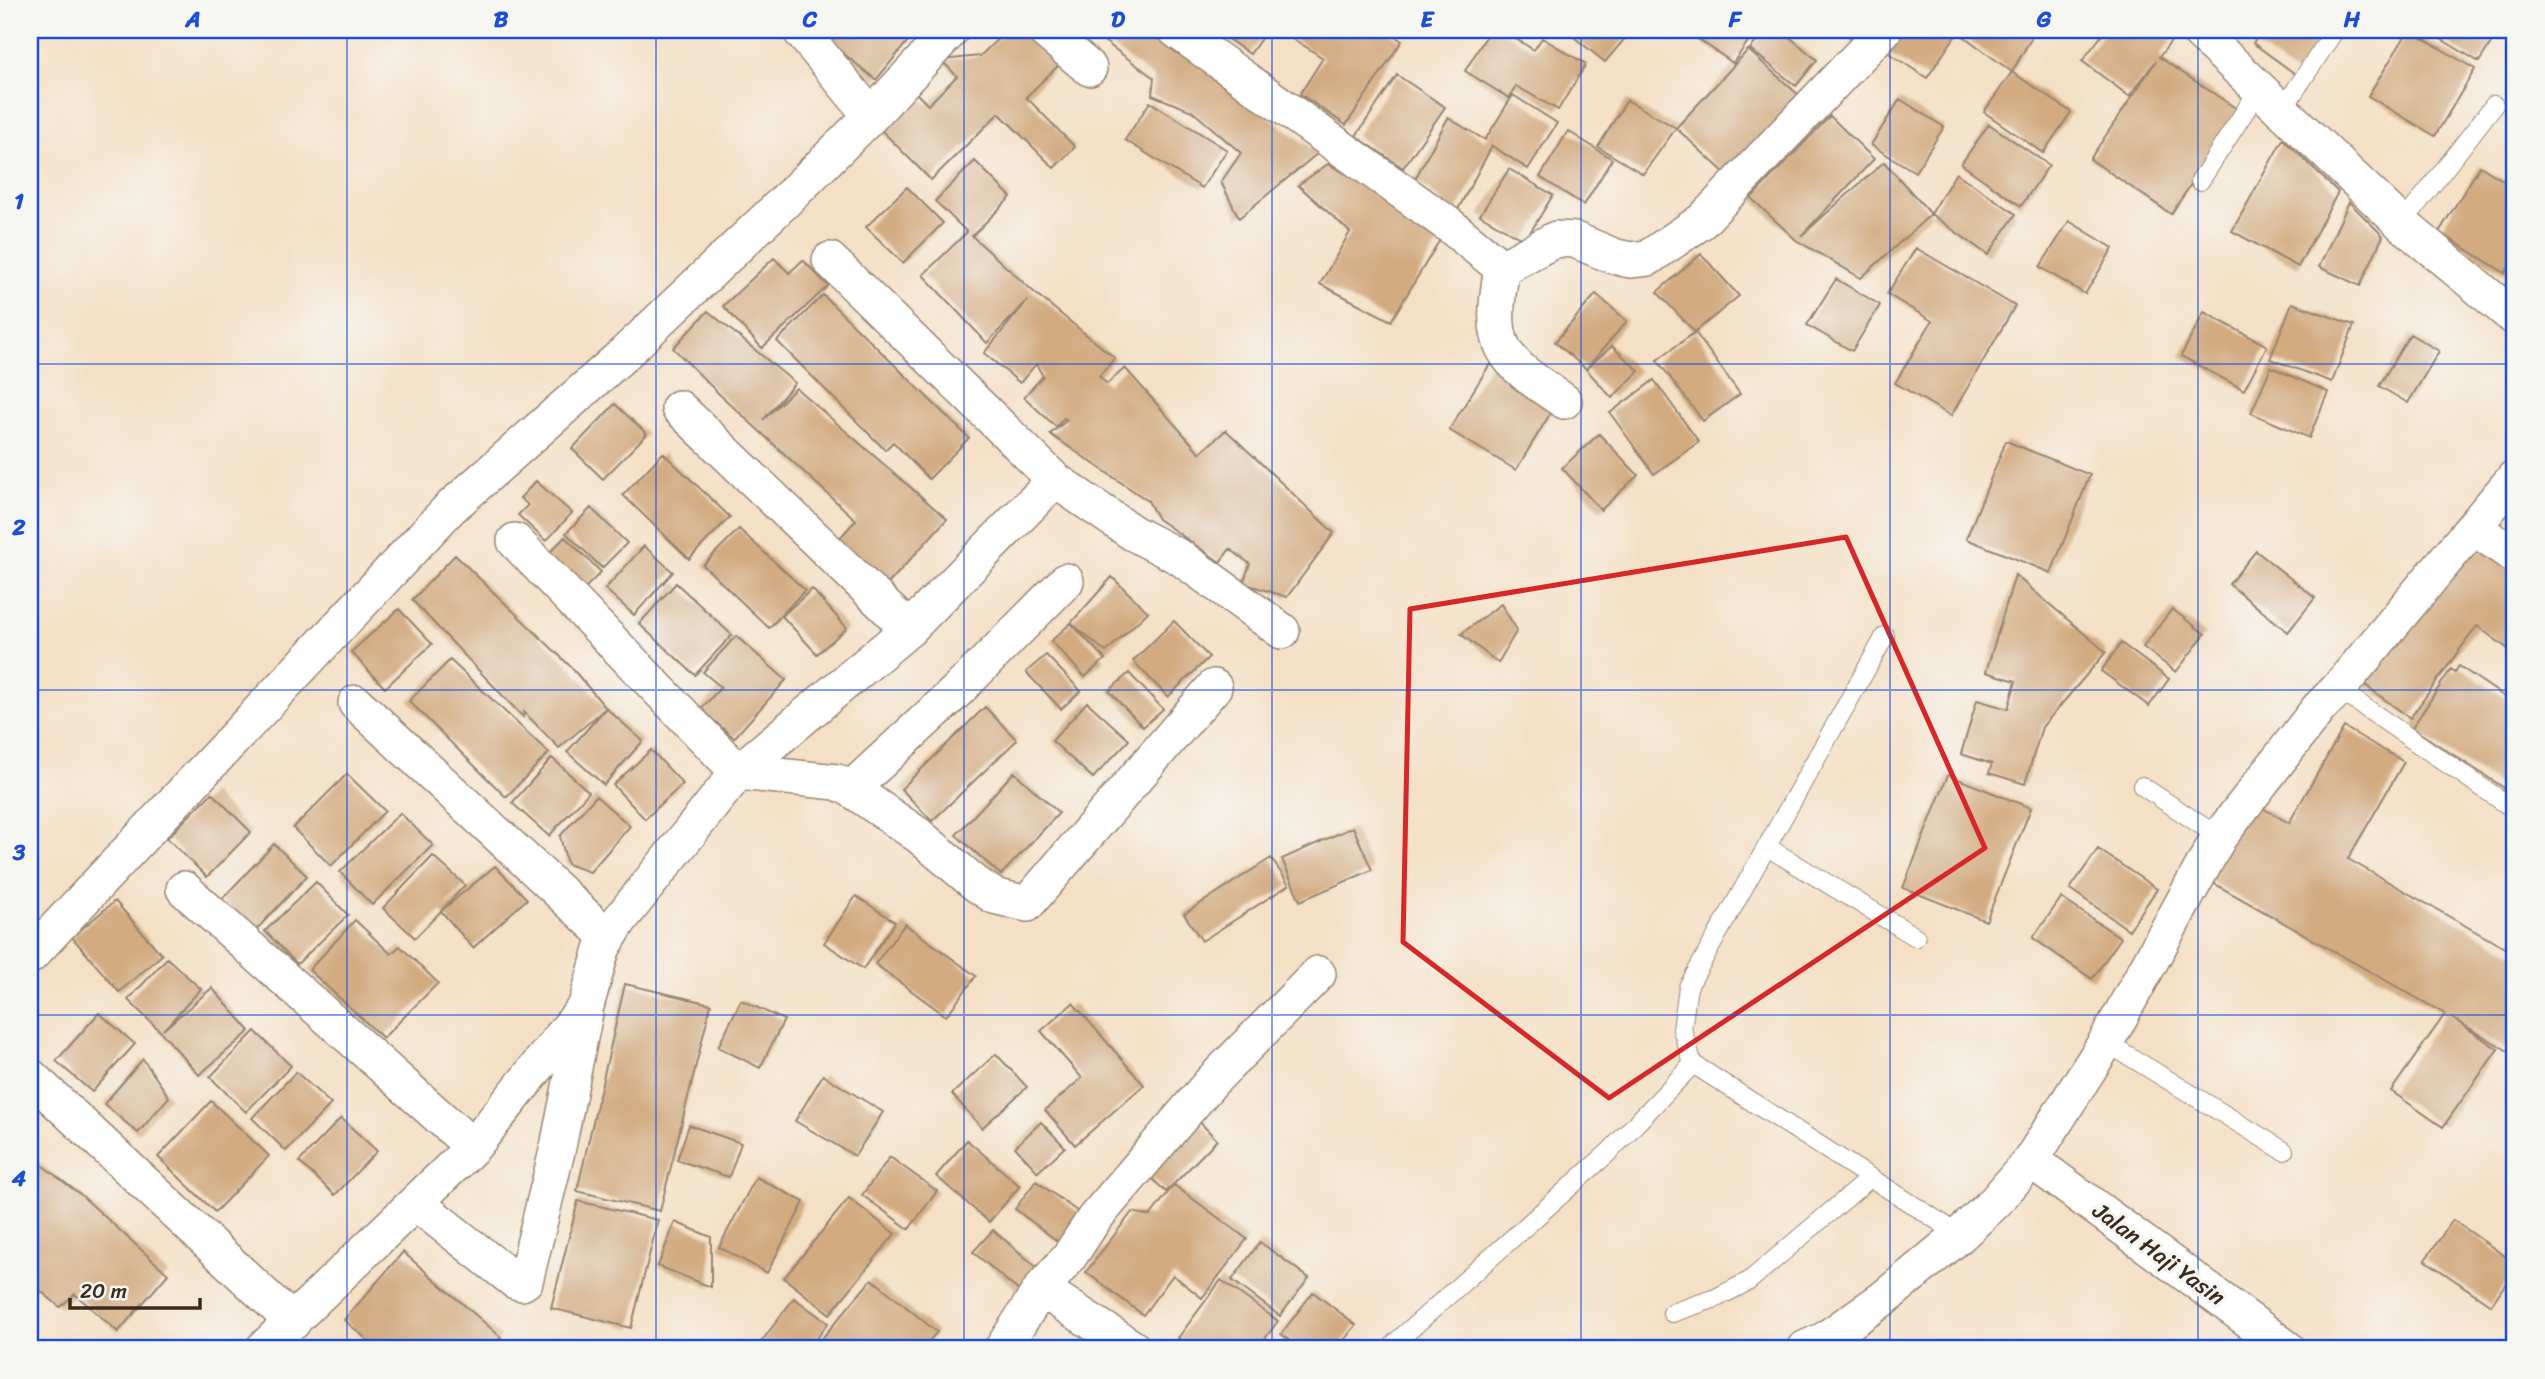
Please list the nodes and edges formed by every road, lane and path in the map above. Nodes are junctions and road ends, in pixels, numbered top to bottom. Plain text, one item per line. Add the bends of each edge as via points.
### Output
1 (800, 30) edge
2 (951, 30) edge
3 (1044, 30) edge
4 (1176, 30) edge
5 (1884, 30) edge
6 (2197, 30) edge
7 (2335, 30) edge
8 (1089, 68) dead end
9 (2272, 99) junction
10 (2494, 105) dead end
11 (871, 116) junction
12 (2200, 181) dead end
13 (2402, 224) junction
14 (830, 260) dead end
15 (1502, 268) junction
16 (2515, 318) edge
17 (1564, 401) dead end
18 (678, 408) dead end
19 (2515, 477) edge
20 (1055, 480) junction
21 (2473, 527) junction
22 (515, 541) dead end
23 (2515, 556) edge
24 (1066, 581) dead end
25 (909, 628) junction
26 (1282, 631) dead end
27 (1885, 636) dead end
28 (1214, 687) dead end
29 (2338, 688) junction
30 (356, 703) dead end
31 (738, 772) junction
32 (2142, 786) dead end
33 (851, 789) junction
34 (2515, 810) edge
35 (2219, 837) junction
36 (1767, 847) junction
37 (184, 889) dead end
38 (1916, 937) dead end
39 (609, 938) junction
40 (30, 956) edge
41 (1318, 974) dead end
42 (586, 1006) junction
43 (2106, 1042) junction
44 (1693, 1064) junction
45 (30, 1076) edge
46 (472, 1147) junction
47 (2284, 1151) dead end
48 (2031, 1160) junction
49 (1870, 1178) junction
50 (416, 1203) junction
51 (1960, 1235) junction
52 (1041, 1289) junction
53 (1672, 1313) dead end
54 (293, 1322) junction
55 (1395, 1343) dead end
56 (262, 1349) edge
57 (1002, 1349) edge
58 (1134, 1349) edge
59 (1804, 1349) edge
60 (2288, 1349) edge

1 - 11 street
2 - 11 street
3 - 8 street
4 - 15 street
5 - 15 street via 1702,220 1648,258 1630,260 1575,240 1556,239
6 - 9 street
7 - 9 lane
9 - 12 lane
9 - 13 street
10 - 13 lane
11 - 40 street via 624,354 449,509
13 - 16 street
14 - 20 street
15 - 17 street via 1496,326 1508,358 1521,373
18 - 25 street
19 - 21 street
20 - 25 street
20 - 26 street via 1133,533 1181,558
21 - 23 street
21 - 29 street
22 - 31 street
24 - 33 street
25 - 31 street
27 - 36 lane
28 - 33 street via 1027,904 995,896 976,884 918,835
29 - 34 lane
29 - 35 street
30 - 39 street
31 - 33 street via 837,782
31 - 39 street
32 - 35 lane
35 - 43 street
36 - 38 lane
36 - 44 lane via 1688,987 1682,1029
37 - 46 street
39 - 42 street
41 - 52 street via 1212,1081 1094,1219
42 - 46 street
42 - 50 street via 526,1281 515,1281
43 - 47 lane
43 - 48 street
44 - 49 lane
44 - 55 lane via 1609,1152
45 - 54 street
46 - 50 street
48 - 51 street
48 - 60 street, Jalan Haji Yasin
49 - 51 lane
49 - 53 lane via 1749,1281
50 - 54 street
51 - 59 street via 1884,1298
52 - 57 street
52 - 58 street
54 - 56 street

